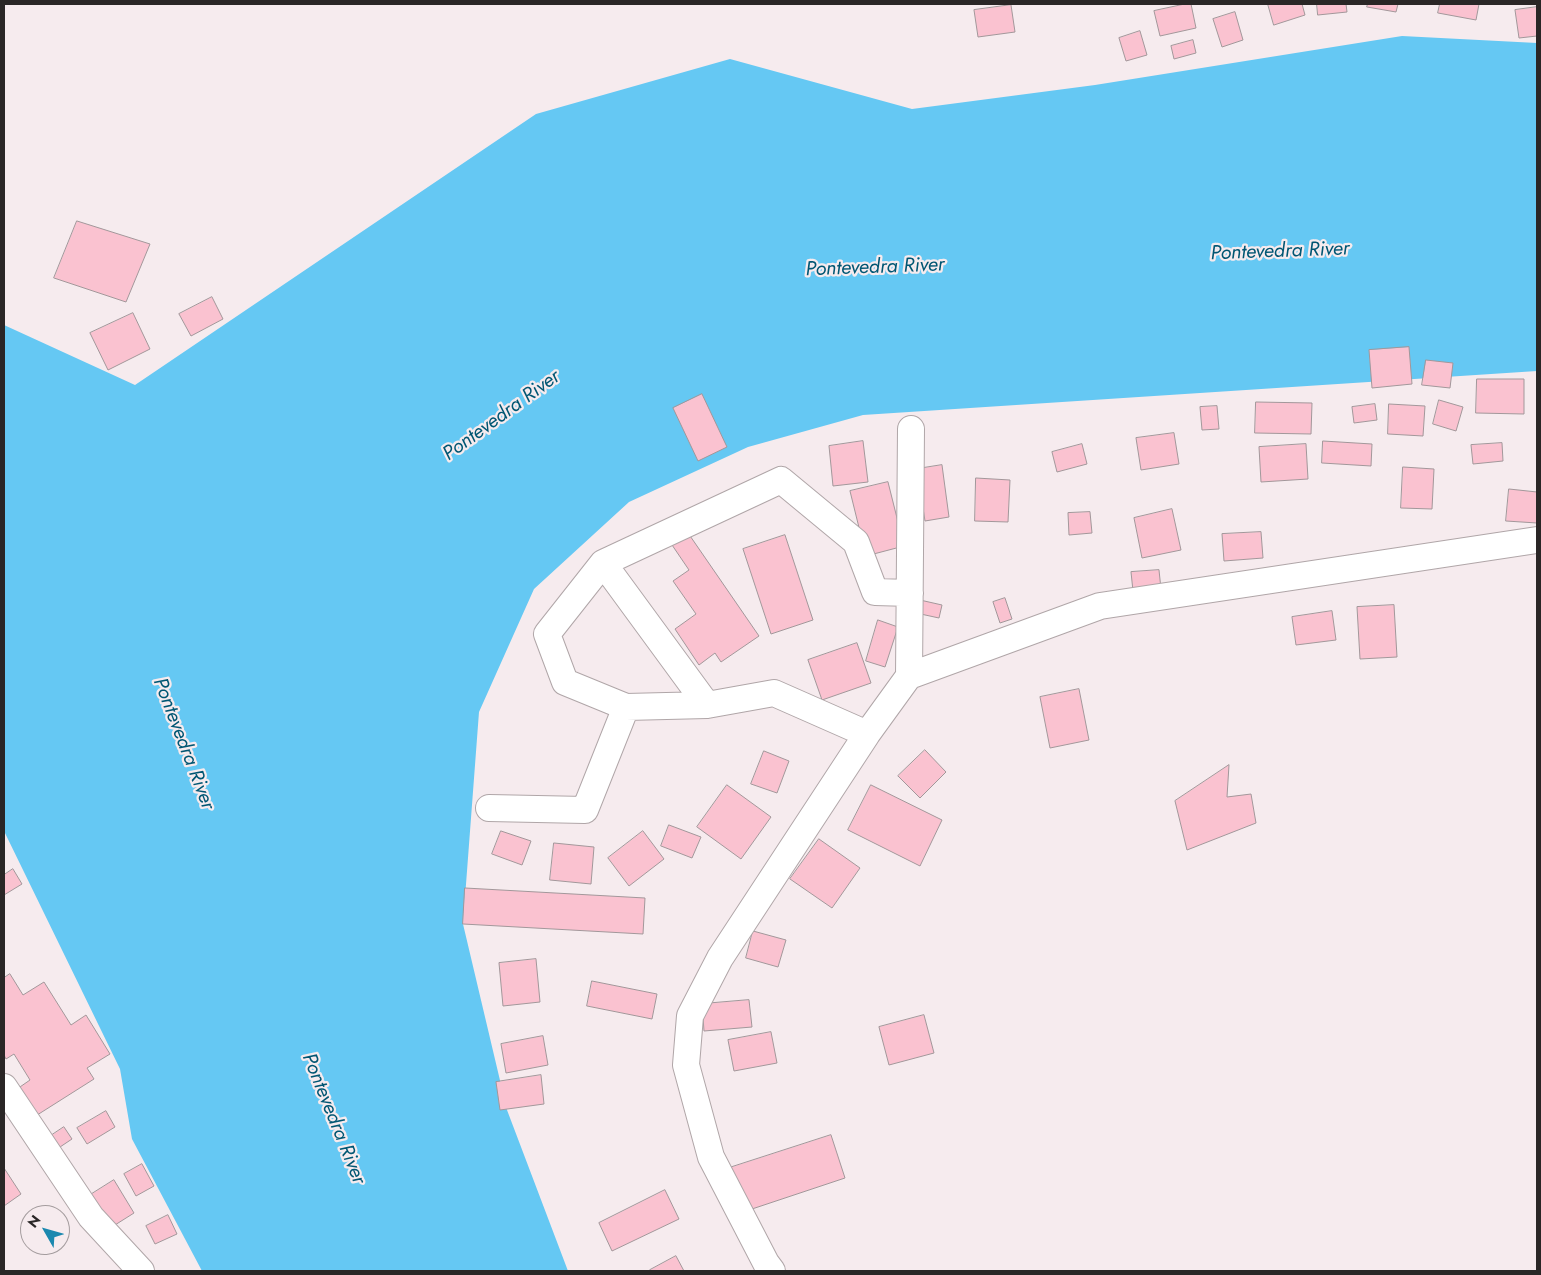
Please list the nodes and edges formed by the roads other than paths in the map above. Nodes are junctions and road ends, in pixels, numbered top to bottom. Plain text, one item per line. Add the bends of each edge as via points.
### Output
1 (911, 429) dead end
2 (1537, 540) edge
3 (603, 563) junction
4 (910, 593) junction
5 (909, 676) junction
6 (707, 705) junction
7 (626, 708) junction
8 (867, 734) junction
9 (489, 808) dead end
10 (4, 1087) edge
11 (141, 1271) edge
12 (772, 1271) edge

1 - 4 street
2 - 5 street via 1100,606
3 - 4 street via 781,480 856,542 875,592
3 - 6 street
3 - 7 street via 547,634 565,682
4 - 5 street
5 - 8 street
6 - 7 street
6 - 8 street via 774,693
7 - 9 street via 584,810
8 - 12 street via 720,958 690,1016 686,1065 711,1157
10 - 11 street via 91,1217

